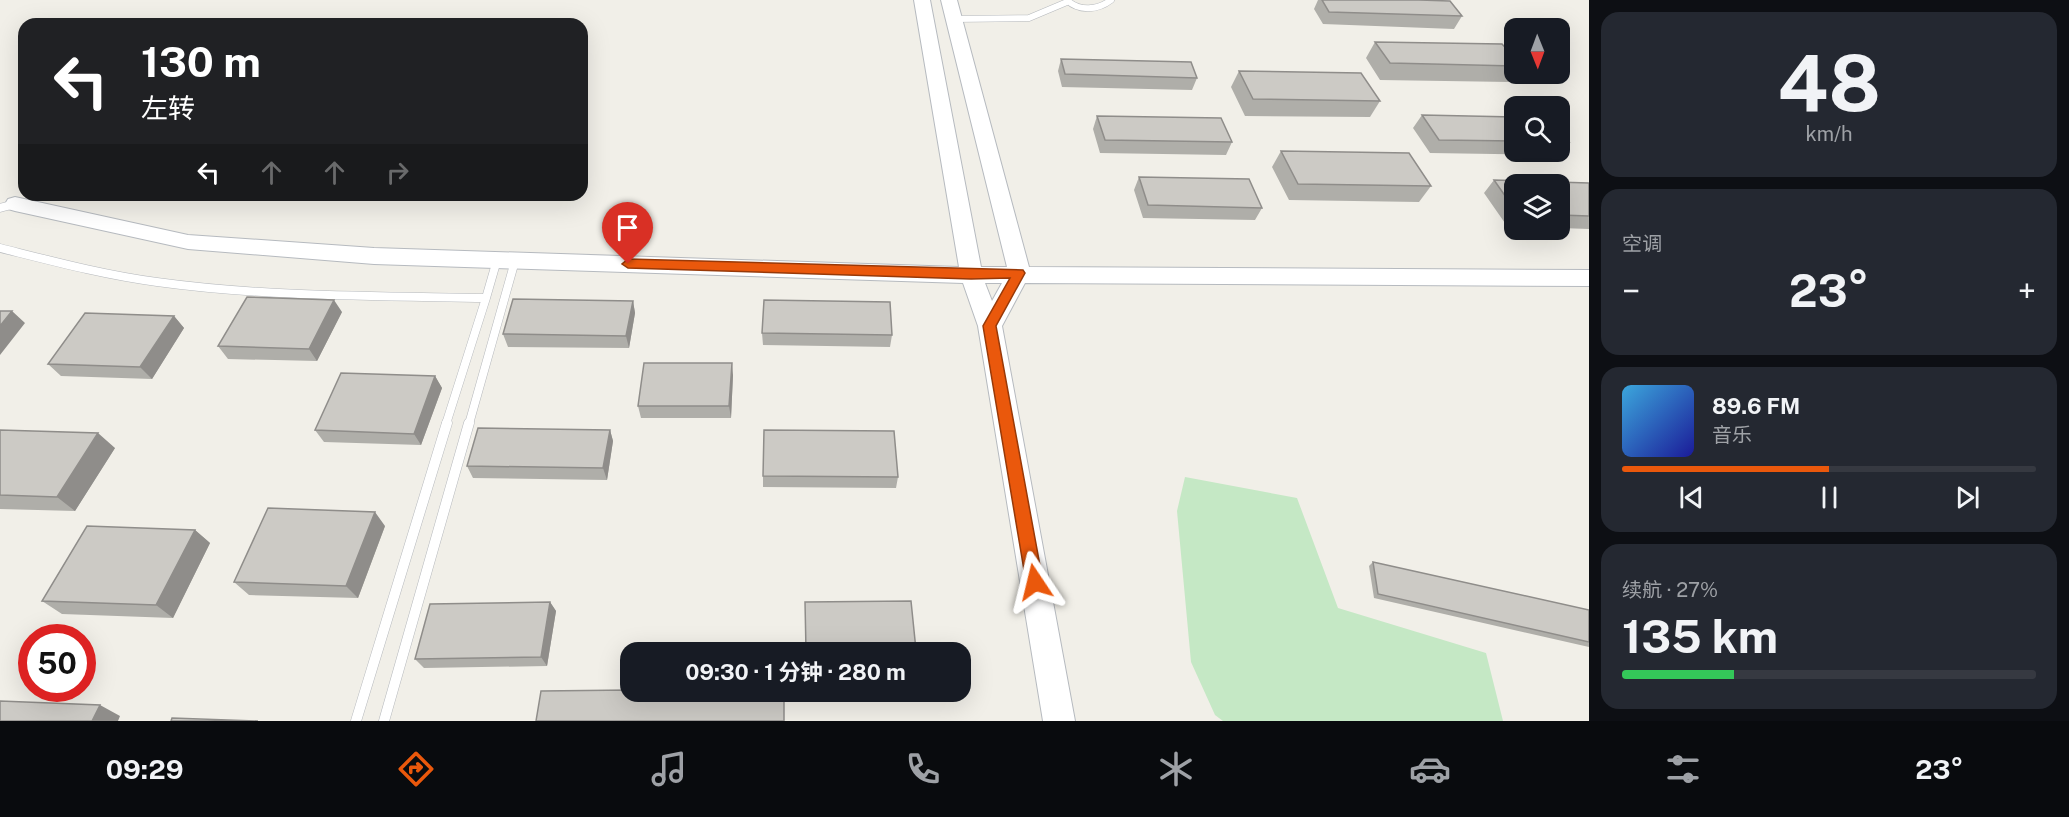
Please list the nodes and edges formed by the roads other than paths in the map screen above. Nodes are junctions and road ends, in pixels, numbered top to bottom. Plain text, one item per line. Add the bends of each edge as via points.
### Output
1 (922, 0) edge
2 (949, 0) edge
3 (1111, 0) edge
4 (1067, 1) edge
5 (954, 19) junction
6 (8, 206) edge
7 (0, 248) edge
8 (506, 260) junction
9 (1019, 273) junction
10 (971, 274) junction
11 (1589, 278) edge
12 (486, 298) junction
13 (990, 326) junction
14 (356, 721) edge
15 (384, 721) edge
16 (1059, 721) edge

1 - 10 street
2 - 5 street
3 - 4 lane via 1086,9
4 - 5 lane via 1055,3 1029,18
5 - 9 street
6 - 8 street via 188,242 374,256
7 - 12 lane via 98,273 158,282 296,294
8 - 10 street
8 - 12 lane
8 - 15 lane
9 - 10 street
9 - 11 street
9 - 13 street
10 - 13 street
12 - 14 lane
13 - 16 street

